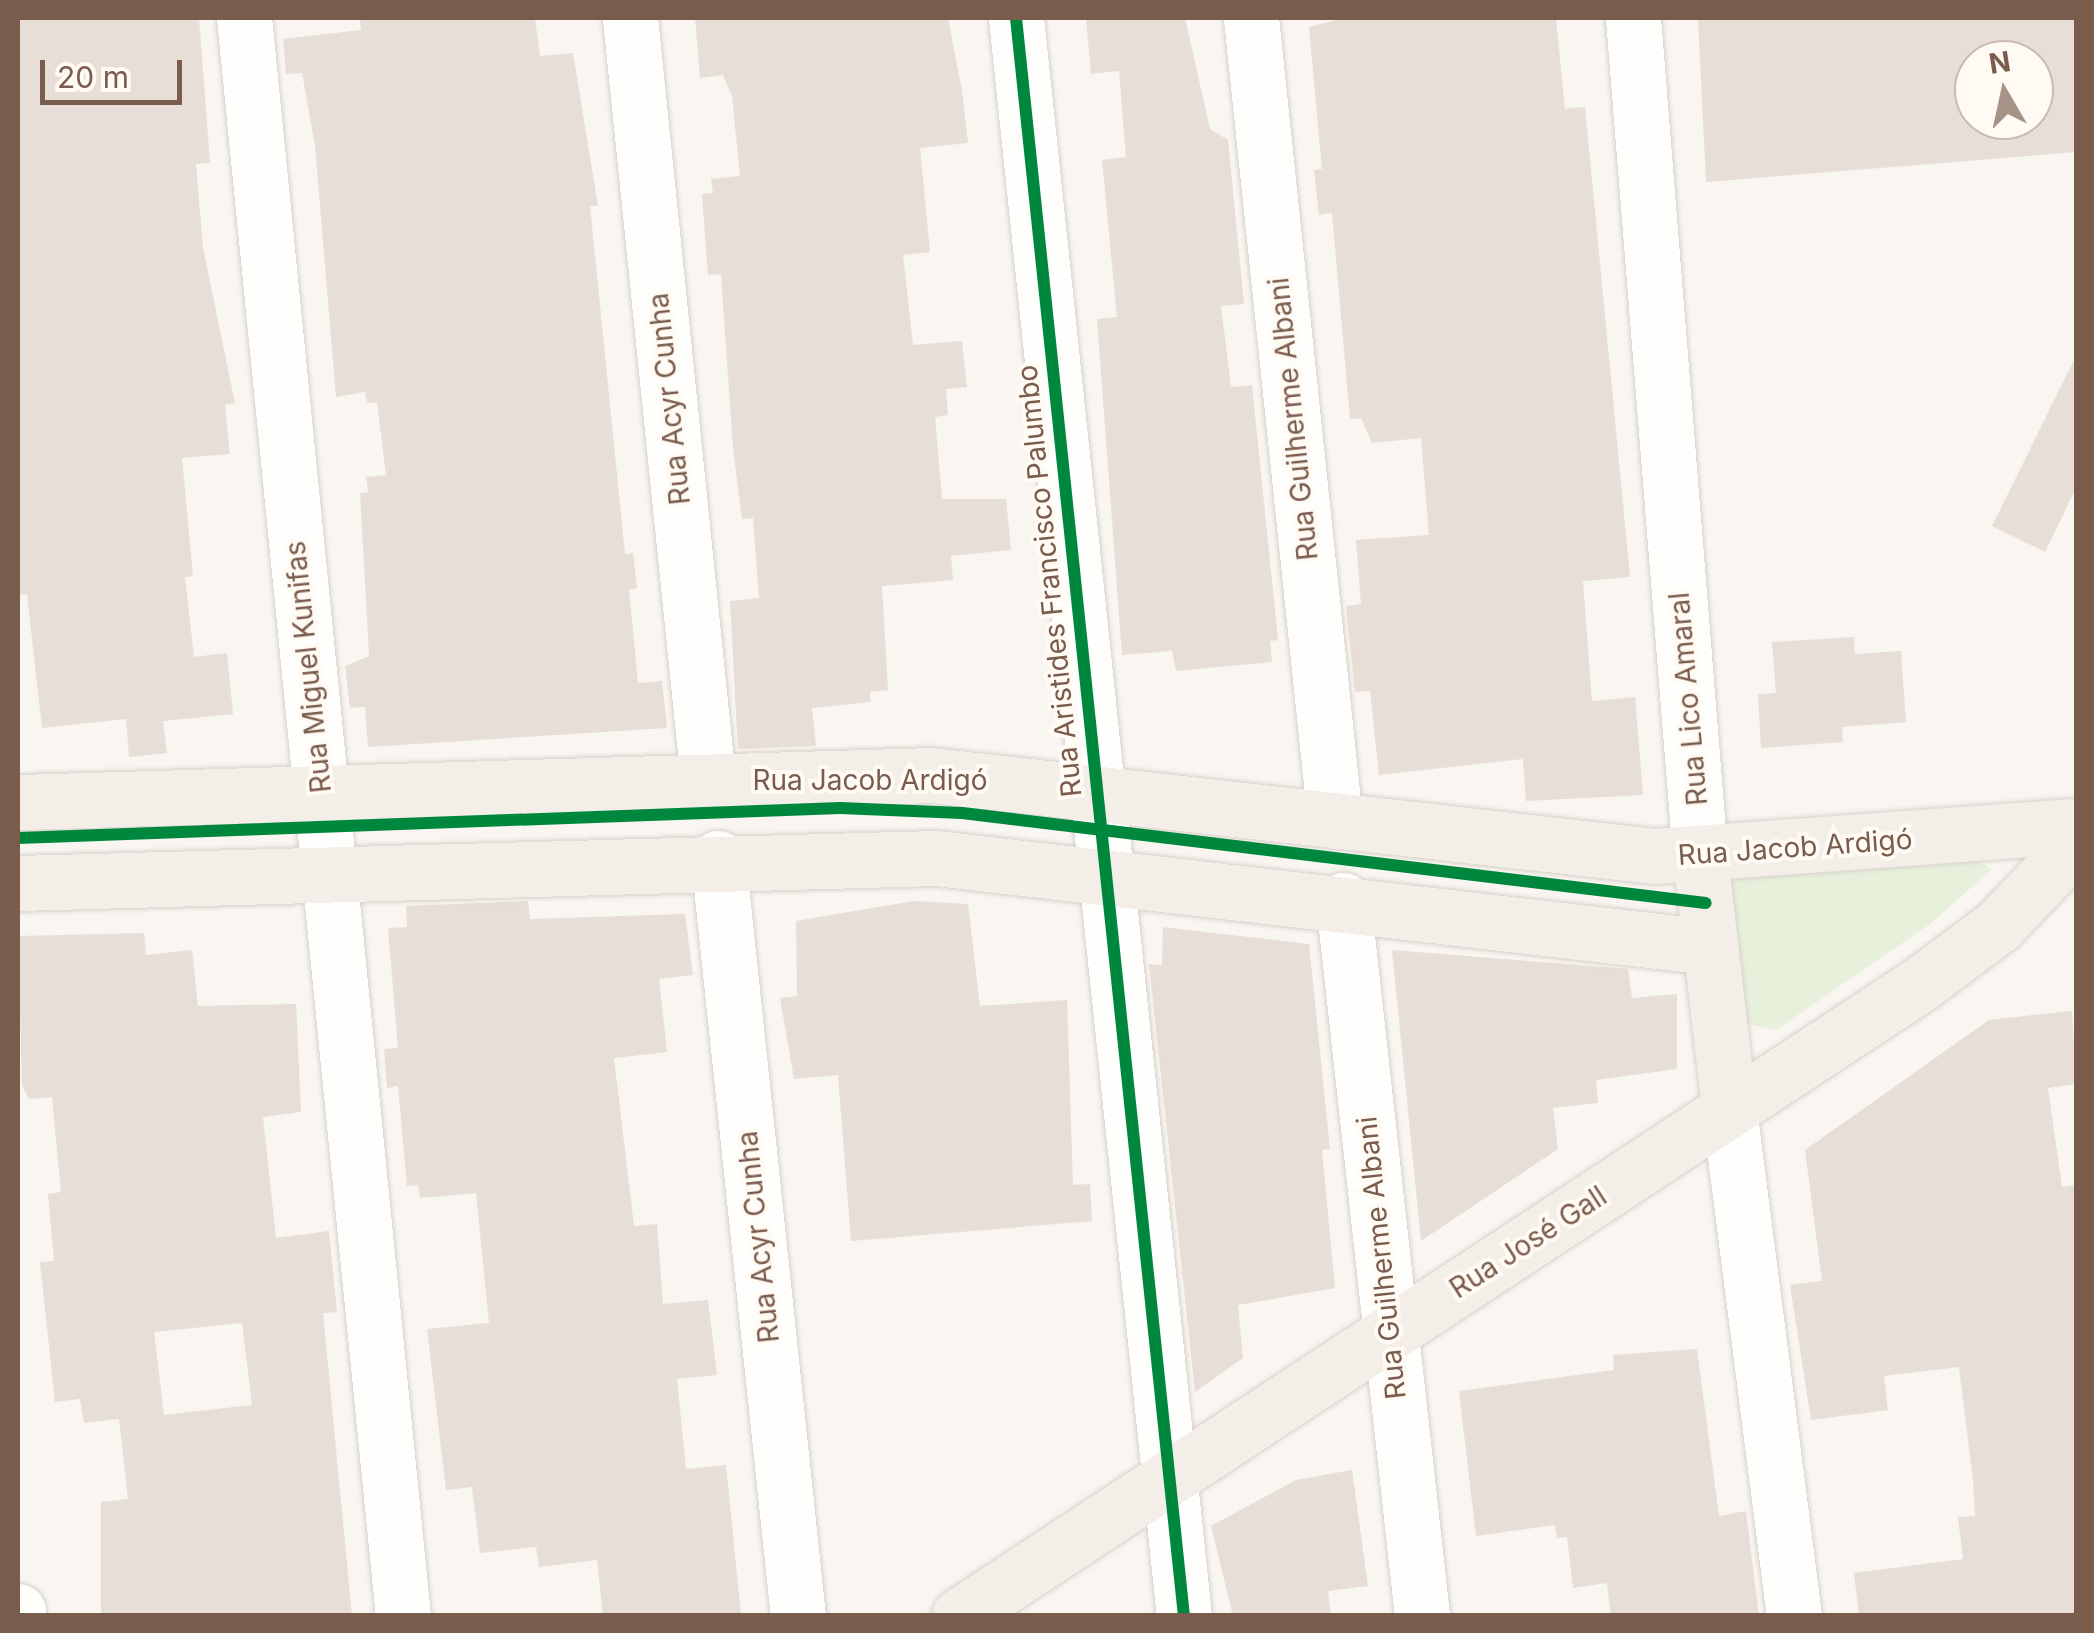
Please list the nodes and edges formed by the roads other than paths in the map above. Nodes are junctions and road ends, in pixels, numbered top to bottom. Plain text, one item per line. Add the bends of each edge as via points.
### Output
1 (244, 18) edge
2 (630, 18) edge
3 (1016, 18) edge
4 (1251, 18) edge
5 (1633, 18) edge
6 (708, 781) junction
7 (1096, 790) junction
8 (320, 791) junction
9 (18, 802) edge
10 (1335, 820) junction
11 (2076, 826) edge
12 (2076, 844) edge
13 (1700, 857) junction
14 (718, 858) junction
15 (1104, 871) junction
16 (328, 872) junction
17 (18, 883) edge
18 (1343, 900) junction
19 (1710, 947) junction
20 (1729, 1110) junction
21 (1389, 1333) junction
22 (1168, 1478) junction
23 (403, 1616) edge
24 (798, 1616) edge
25 (959, 1616) edge
26 (1184, 1616) edge
27 (1422, 1616) edge
28 (1794, 1616) edge

1 - 8 street, Rua Miguel Kunifas
2 - 6 street, Rua Acyr Cunha
3 - 7 street, Rua Aristides Francisco Palumbo
4 - 10 street, Rua Guilherme Albani
5 - 13 street, Rua Lico Amaral
6 - 7 main road, Rua Jacob Ardigó via 931,775
6 - 8 main road, Rua Jacob Ardigó
7 - 10 main road, Rua Jacob Ardigó
7 - 15 street, Rua Aristides Francisco Palumbo
8 - 9 main road, Rua Jacob Ardigó
8 - 16 street, Rua Miguel Kunifas
10 - 13 main road, Rua Jacob Ardigó
11 - 13 main road, Rua Jacob Ardigó
12 - 20 main road, Rua José Gall via 1998,926
13 - 19 main road, Rua Lico Amaral
14 - 15 main road via 936,858
14 - 16 main road
14 - 24 street, Rua Acyr Cunha
15 - 18 main road
15 - 22 street, Rua Aristides Francisco Palumbo
16 - 17 main road
16 - 23 street, Rua Miguel Kunifas
18 - 19 main road
18 - 21 street, Rua Guilherme Albani
19 - 20 main road, Rua Lico Amaral
20 - 21 main road, Rua José Gall
20 - 28 street, Rua Lico Amaral
21 - 22 main road, Rua José Gall
21 - 27 street, Rua Guilherme Albani
22 - 25 main road, Rua José Gall
22 - 26 street, Rua Aristides Francisco Palumbo

